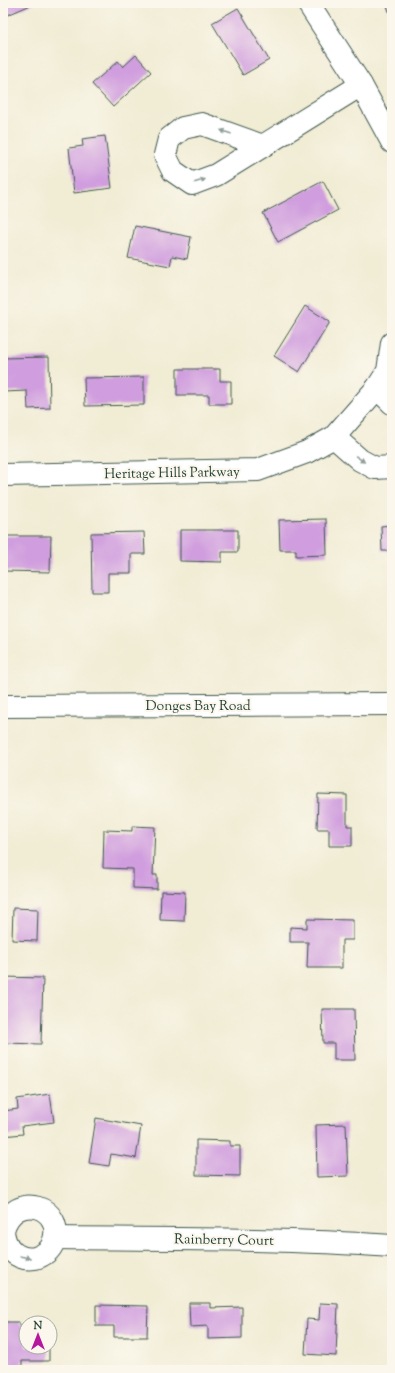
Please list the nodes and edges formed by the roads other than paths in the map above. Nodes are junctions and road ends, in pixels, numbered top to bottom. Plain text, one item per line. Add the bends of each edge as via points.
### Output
1 (308, 3) edge
2 (361, 85) junction
3 (392, 142) edge
4 (263, 146) dead end
5 (392, 343) edge
6 (377, 388) junction
7 (392, 404) edge
8 (334, 437) junction
9 (392, 467) edge
10 (3, 476) edge
11 (392, 704) edge
12 (3, 706) edge
13 (3, 1230) edge
14 (55, 1238) junction
15 (392, 1246) edge

1 - 2 street
2 - 3 street
2 - 4 street
5 - 6 street, Heritage Hills Parkway via 388,371
6 - 7 street
6 - 8 street, Heritage Hills Parkway
8 -> 9 street via 360,460 375,468
8 - 10 street, Heritage Hills Parkway via 307,452 258,470
11 - 12 street, Donges Bay Road
13 -> 14 street via 7,1247 13,1253 30,1259 46,1253
13 - 14 street via 10,1214 25,1206 33,1206 42,1208 54,1221
14 - 15 street, Rainberry Court via 268,1239

